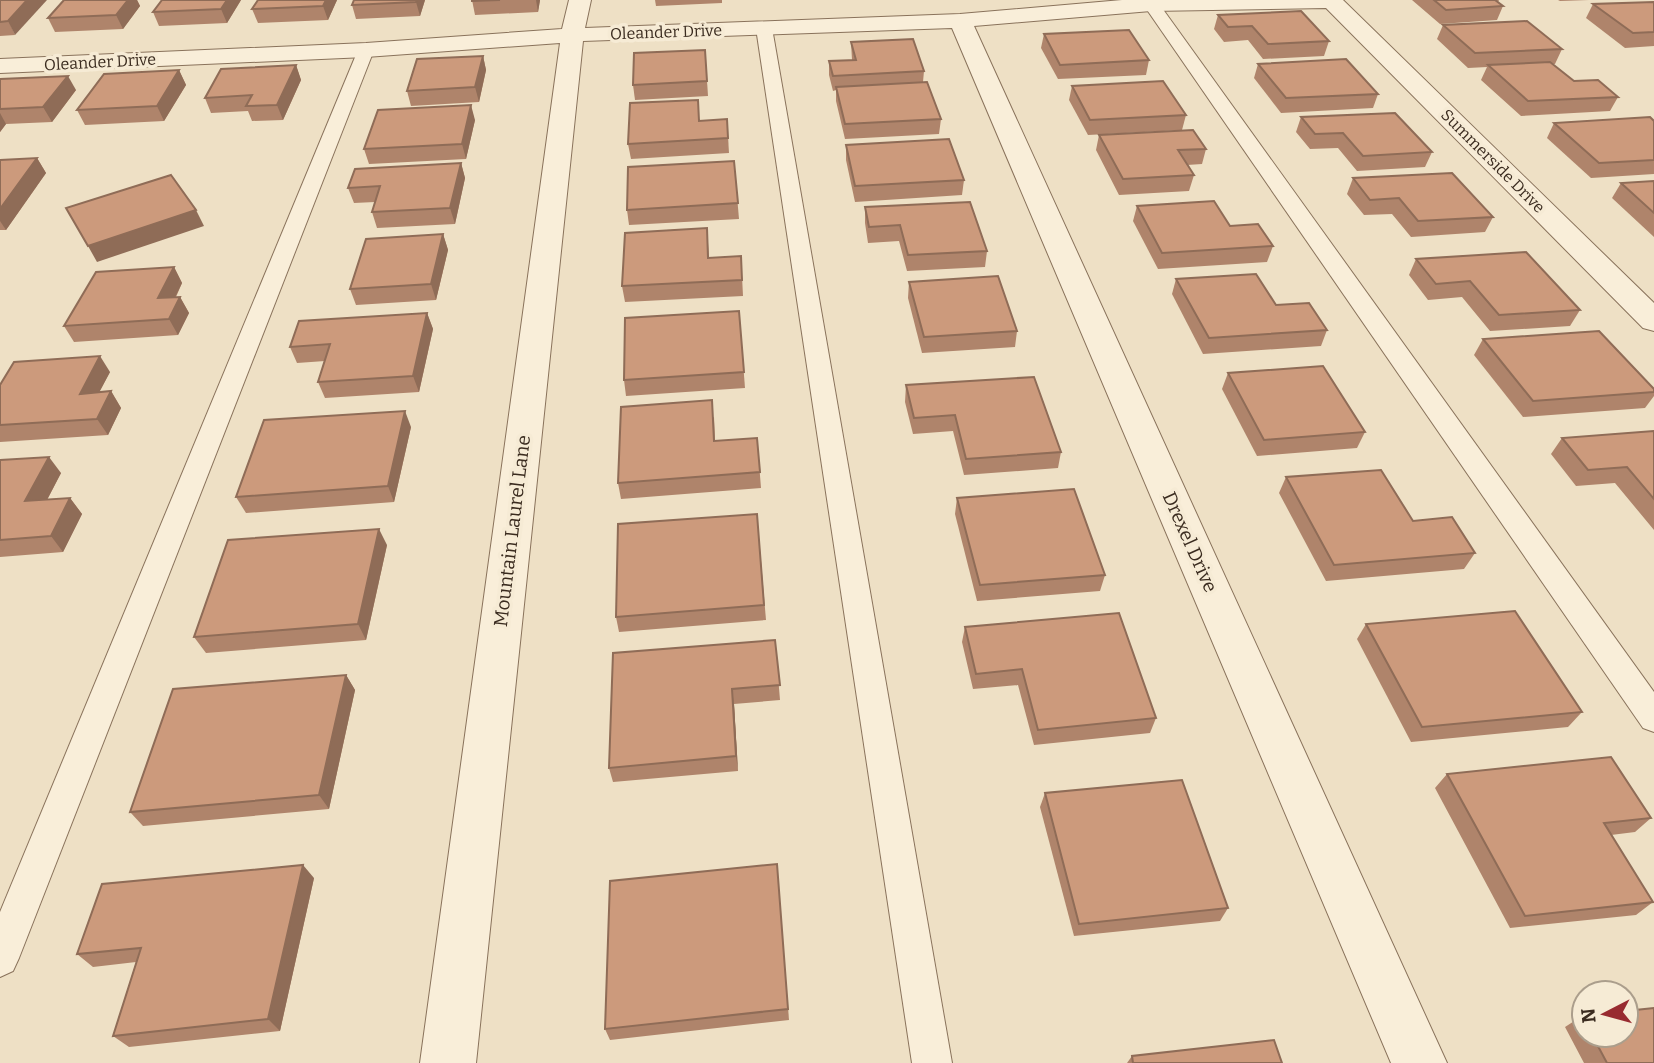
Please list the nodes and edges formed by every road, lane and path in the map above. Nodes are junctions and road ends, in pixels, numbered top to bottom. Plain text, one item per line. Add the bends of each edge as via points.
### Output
1 (1332, 1) edge
2 (1151, 4) junction
3 (576, 18) edge
4 (960, 21) junction
5 (764, 28) junction
6 (366, 50) junction
7 (0, 66) edge
8 (1654, 321) edge
9 (1654, 718) edge
10 (0, 958) edge
11 (448, 1063) edge
12 (932, 1063) edge
13 (1419, 1063) edge

1 - 2 street, Oleander Drive
1 - 8 street, Summerside Drive
2 - 4 street, Oleander Drive
2 - 9 lane
3 - 5 street, Oleander Drive
3 - 6 street, Oleander Drive
3 - 11 street, Mountain Laurel Lane
4 - 5 street, Oleander Drive
4 - 13 street, Drexel Drive
5 - 12 lane
6 - 7 street, Oleander Drive
6 - 10 lane

